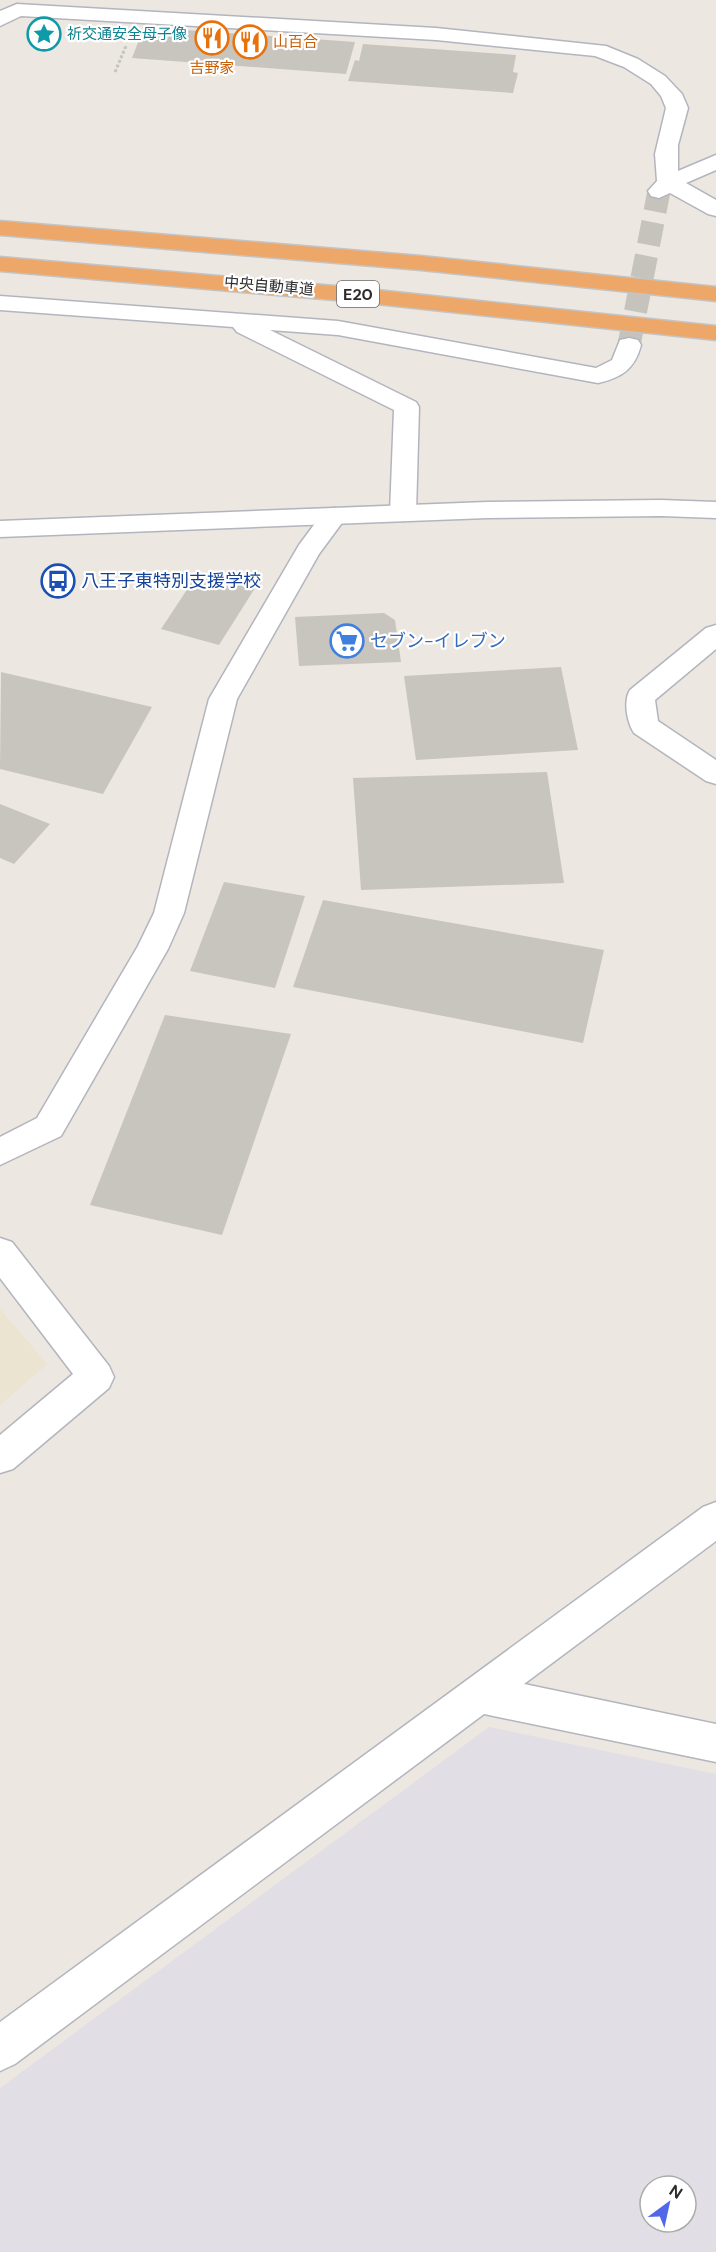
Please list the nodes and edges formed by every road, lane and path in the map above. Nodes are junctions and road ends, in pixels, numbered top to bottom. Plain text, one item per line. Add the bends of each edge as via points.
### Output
1 (13, 10) edge
2 (128, 42) dead end
3 (115, 72) dead end
4 (716, 162) edge
5 (664, 187) junction
6 (716, 210) edge
7 (0, 228) edge
8 (0, 264) edge
9 (716, 294) edge
10 (0, 303) edge
11 (230, 320) junction
12 (716, 333) edge
13 (628, 345) tunnel mouth
14 (716, 510) edge
15 (403, 513) junction
16 (334, 516) junction
17 (0, 529) edge
18 (716, 634) edge
19 (716, 774) edge
20 (0, 1152) edge
21 (0, 1252) edge
22 (0, 1457) edge
23 (714, 1523) edge
24 (478, 1694) junction
25 (716, 1743) edge
26 (0, 2049) edge

1 - 5 street via 269,16 599,50 631,63 658,80 671,94 677,108 664,156
2 - 3 path
4 - 5 street
5 - 6 street
7 - 9 highway, E20 via 421,263
8 - 12 highway, 中央自動車道 / E20 via 437,302
10 - 11 street
11 - 13 street via 338,328 598,376 625,362
11 - 15 street via 407,407
14 - 15 street via 584,508
15 - 16 street
16 - 17 street
16 - 20 street via 308,551 223,699 169,913 152,950 49,1126
18 - 19 street via 640,697 644,726
21 - 22 street via 96,1377
23 - 24 street
24 - 25 street
24 - 26 street

